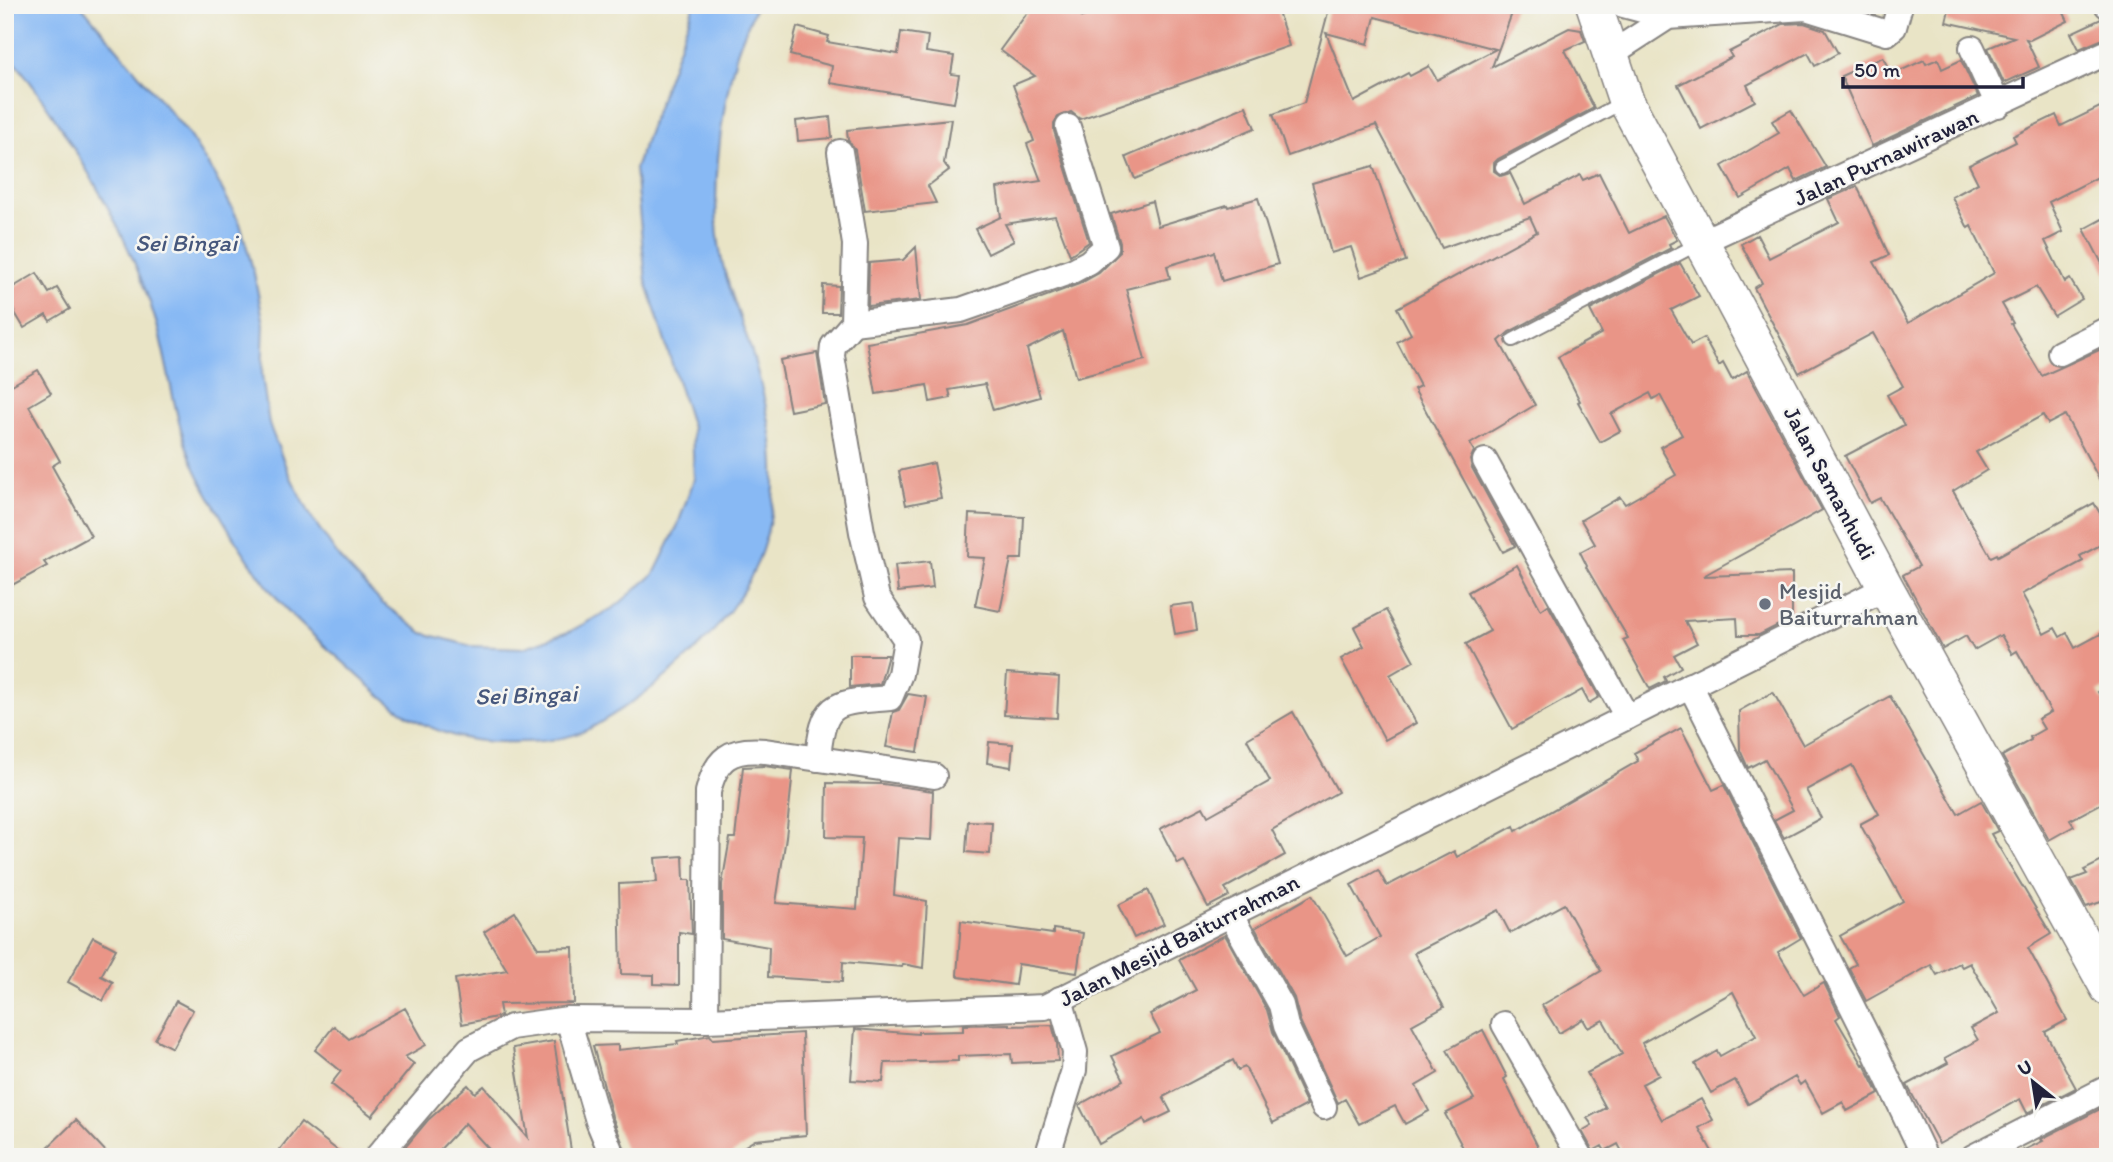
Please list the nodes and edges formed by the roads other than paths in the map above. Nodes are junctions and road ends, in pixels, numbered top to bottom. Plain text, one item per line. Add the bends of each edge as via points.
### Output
1 (1594, 5) edge
2 (1623, 5) edge
3 (1900, 5) edge
4 (1806, 7) edge
5 (1670, 11) edge
6 (1972, 48) dead end
7 (2108, 52) edge
8 (1611, 54) junction
9 (1626, 101) junction
10 (1998, 105) junction
11 (1068, 127) dead end
12 (840, 152) dead end
13 (1503, 167) dead end
14 (1702, 243) junction
15 (853, 323) junction
16 (2108, 329) edge
17 (1513, 340) dead end
18 (2060, 353) dead end
19 (1485, 461) dead end
20 (1886, 588) junction
21 (1690, 685) junction
22 (1627, 717) junction
23 (818, 760) junction
24 (934, 776) dead end
25 (1230, 914) junction
26 (2108, 988) edge
27 (1060, 999) junction
28 (568, 1019) junction
29 (706, 1020) junction
30 (1504, 1024) dead end
31 (2108, 1088) edge
32 (1324, 1107) dead end
33 (377, 1157) edge
34 (613, 1157) edge
35 (1047, 1157) edge
36 (1580, 1157) edge
37 (1925, 1157) edge
38 (1973, 1157) edge

1 - 8 street, Jalan Samanhudi
2 - 5 street
3 - 4 street via 1894,27 1887,33
4 - 5 street
5 - 8 street via 1648,32
6 - 10 street
7 - 10 street, Jalan Purnawirawan
8 - 9 street, Jalan Samanhudi
9 - 13 lane
9 - 14 street, Jalan Samanhudi
10 - 14 street, Jalan Purnawirawan
11 - 15 street via 1106,247 1099,255 1072,271 961,310
12 - 15 street via 855,244
14 - 17 lane
14 - 20 street, Jalan Samanhudi
15 - 23 street via 834,346 834,370 877,597 906,640 890,698 844,702 827,713
16 - 18 street
19 - 22 street
20 - 21 street, Jalan Mesjid Baiturrahman
20 - 26 street, Jalan Samanhudi
21 - 22 street, Jalan Mesjid Baiturrahman
21 - 37 street
22 - 25 street, Jalan Mesjid Baiturrahman
23 - 24 street
23 - 29 street via 745,750 725,758 713,773 708,792
25 - 27 street, Jalan Mesjid Baiturrahman
25 - 32 street via 1278,999
27 - 29 street, Jalan Mesjid Baiturrahman via 1045,1007
27 - 35 street via 1075,1052 1074,1070
28 - 29 street, Jalan Mesjid Baiturrahman
28 - 33 street, Jalan Mesjid Baiturrahman via 511,1027 470,1049
28 - 34 street
30 - 36 street
31 - 38 street

